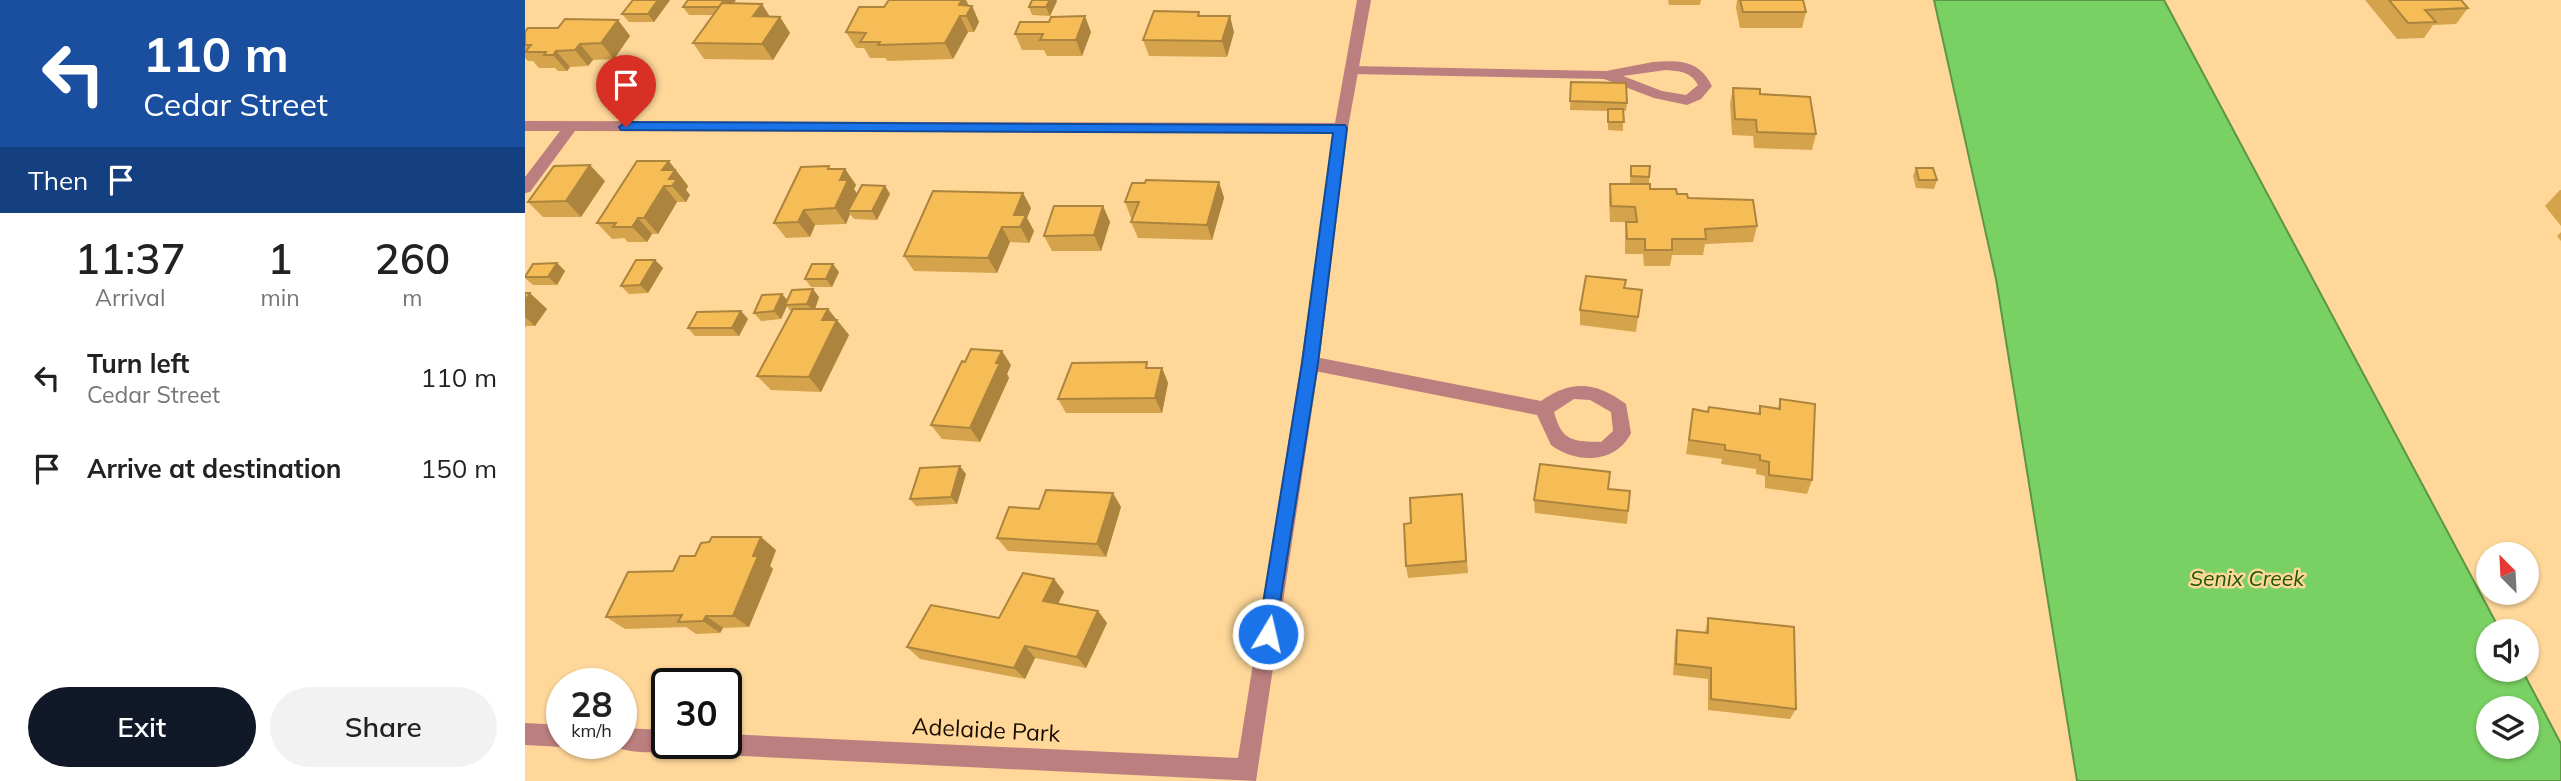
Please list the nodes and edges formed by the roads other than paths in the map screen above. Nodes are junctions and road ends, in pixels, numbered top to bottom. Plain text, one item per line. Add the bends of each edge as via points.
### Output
1 (1363, 0) edge
2 (1353, 70) junction
3 (1606, 75) junction
4 (525, 126) edge
5 (571, 126) junction
6 (1341, 128) junction
7 (525, 188) edge
8 (1310, 363) junction
9 (1544, 409) dead end
10 (525, 734) edge
11 (546, 735) edge
12 (742, 745) edge
13 (1246, 775) edge

1 - 2 street
2 - 3 street
2 - 6 street
3 - 3 street via 1675,99 1687,100 1705,86 1699,74 1683,67
4 - 5 street
5 - 6 street
5 - 7 street
6 - 8 street
8 - 9 street
8 - 13 street
10 - 11 street
12 - 13 street, Adelaide Park

